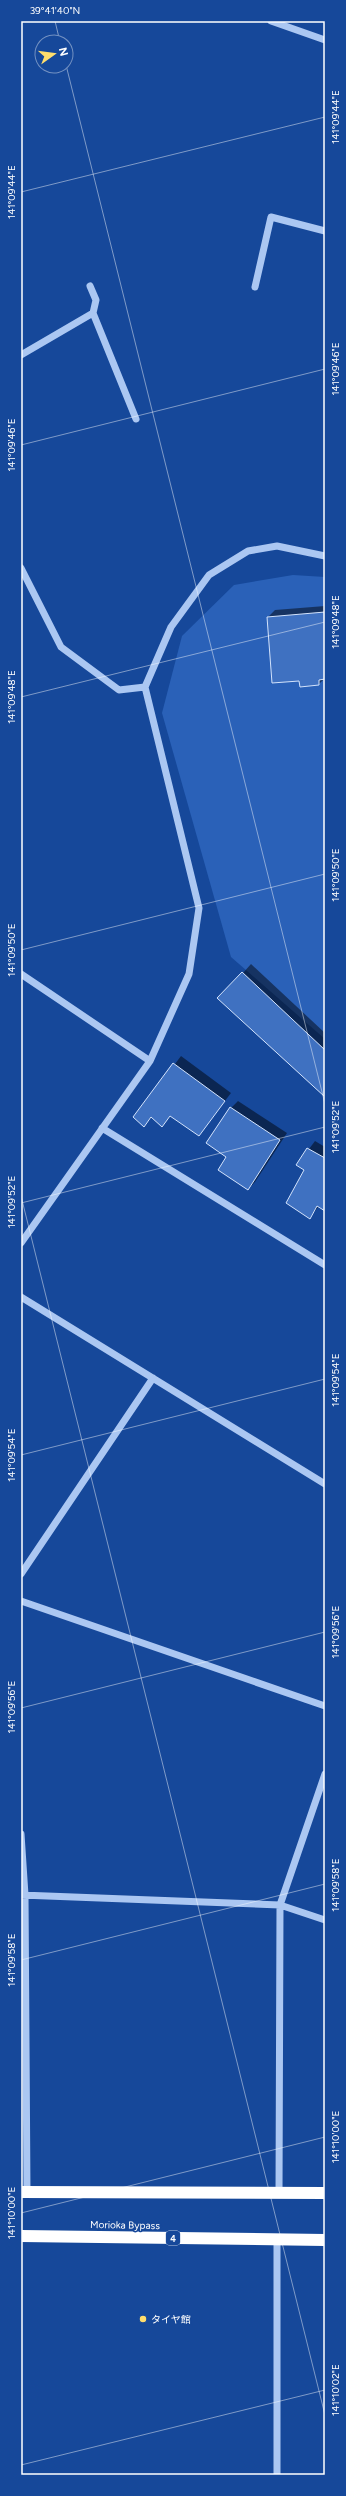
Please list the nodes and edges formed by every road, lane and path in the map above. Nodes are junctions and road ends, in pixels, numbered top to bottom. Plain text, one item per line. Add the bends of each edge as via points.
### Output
1 (271, 21) edge
2 (325, 40) edge
3 (325, 231) edge
4 (90, 286) dead end
5 (255, 287) dead end
6 (93, 313) junction
7 (21, 355) edge
8 (136, 419) dead end
9 (325, 556) edge
10 (21, 568) edge
11 (145, 687) junction
12 (21, 974) edge
13 (150, 1061) junction
14 (102, 1128) junction
15 (21, 1243) edge
16 (325, 1265) edge
17 (21, 1297) edge
18 (153, 1378) junction
19 (325, 1484) edge
20 (21, 1574) edge
21 (21, 1601) edge
22 (325, 1706) edge
23 (325, 1774) edge
24 (21, 1834) edge
25 (23, 1895) edge
26 (280, 1905) junction
27 (325, 1920) edge
28 (24, 2192) edge
29 (325, 2193) edge
30 (279, 2194) junction
31 (21, 2236) edge
32 (277, 2240) junction
33 (325, 2240) edge
34 (277, 2475) edge

1 - 2 street
3 - 5 street via 271,217
4 - 6 street via 96,300
6 - 7 street
6 - 8 street
9 - 11 street via 278,546 248,551 210,575 171,627
10 - 11 street via 61,646 118,690
11 - 13 street via 199,908 189,974
12 - 13 street
13 - 14 street
14 - 15 street
14 - 16 street
17 - 18 street
18 - 19 street
18 - 20 street
21 - 22 street
23 - 26 street
24 - 25 street
25 - 26 street
25 - 28 street
26 - 27 street
26 - 30 street
28 - 30 highway
29 - 30 highway
31 - 32 highway, Morioka Bypass / 4
32 - 33 highway, Morioka Bypass / 4
32 - 34 street

